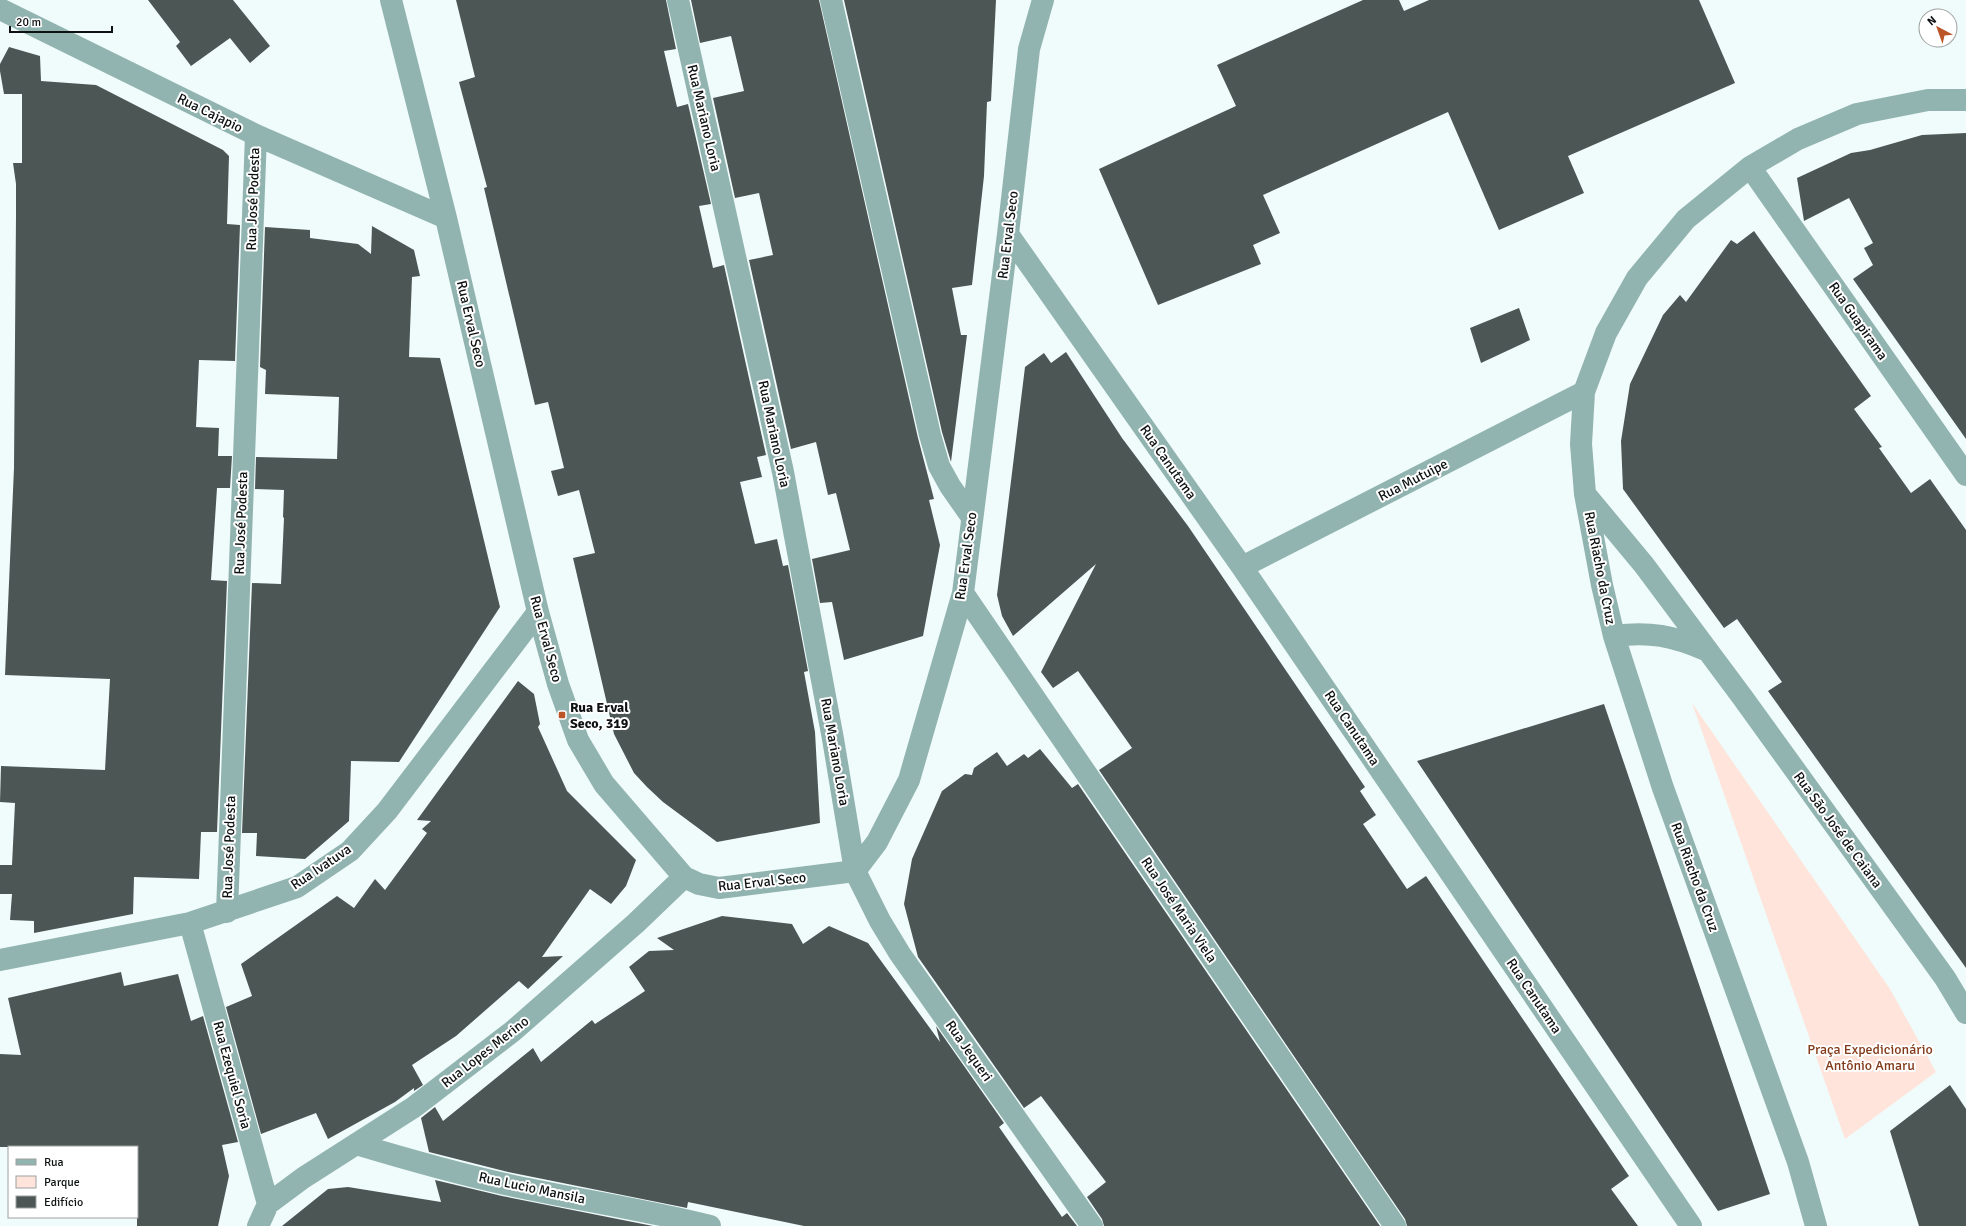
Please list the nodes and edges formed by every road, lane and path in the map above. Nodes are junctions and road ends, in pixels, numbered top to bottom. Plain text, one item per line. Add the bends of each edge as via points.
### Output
1 (391, 0) edge
2 (678, 0) edge
3 (830, 0) edge
4 (1043, 0) edge
5 (0, 9) edge
6 (1966, 100) edge
7 (256, 135) junction
8 (1750, 167) junction
9 (446, 218) junction
10 (1008, 234) junction
11 (1584, 392) junction
12 (1966, 475) edge
13 (1585, 494) junction
14 (971, 516) junction
15 (1242, 568) junction
16 (963, 594) junction
17 (538, 612) junction
18 (1614, 636) junction
19 (1706, 650) junction
20 (855, 871) junction
21 (684, 877) junction
22 (227, 912) junction
23 (190, 923) junction
24 (0, 960) edge
25 (1966, 1013) edge
26 (356, 1144) junction
27 (268, 1204) junction
28 (258, 1226) edge
29 (710, 1226) edge
30 (1092, 1226) edge
31 (1395, 1226) edge
32 (1691, 1226) edge
33 (1816, 1226) edge

1 - 9 street, Rua Erval Seco
2 - 20 street, Rua Mariano Loria via 783,472
3 - 14 street via 930,435 939,466
4 - 10 street, Rua Erval Seco via 1029,49
5 - 7 street, Rua Cajapio
6 - 8 street, Rua Riacho da Cruz via 1928,100 1857,114 1798,139
7 - 9 street, Rua Cajapio
7 - 22 street, Rua José Podesta
8 - 11 street, Rua Riacho da Cruz via 1686,219 1637,278 1606,333
8 - 12 street, Rua Guapirama
9 - 17 street, Rua Erval Seco
10 - 14 street, Rua Erval Seco
10 - 15 street, Rua Canutama
11 - 13 street, Rua Riacho da Cruz via 1581,444
11 - 15 street, Rua Mutuipe
13 - 18 street, Rua Riacho da Cruz
13 - 19 street, Rua São José de Caiana via 1644,565
14 - 16 street, Rua Erval Seco
15 - 32 street, Rua Canutama
16 - 20 street, Rua Erval Seco via 909,780 877,842
16 - 31 street, Rua José Maria Viela
17 - 21 street, Rua Erval Seco via 558,684 578,740 604,784
17 - 22 street, Rua Ivatuva via 387,811 350,851 297,887
18 - 19 street via 1634,633 1658,634 1680,639
18 - 33 street, Rua Riacho da Cruz via 1663,788 1798,1162
19 - 25 street, Rua São José de Caiana via 1945,978
20 - 21 street, Rua Erval Seco via 719,888 699,884
20 - 30 street, Rua Jequeri via 900,954
21 - 26 street, Rua Lopes Merino via 636,923 513,1031 414,1107
22 - 23 street, Rua Ivatuva
23 - 24 street, Rua Ivatuva
23 - 27 street, Rua Ezequiel Soria
26 - 27 street, Rua Lopes Merino
26 - 29 street, Rua Lucio Mansila via 506,1184
27 - 28 street

